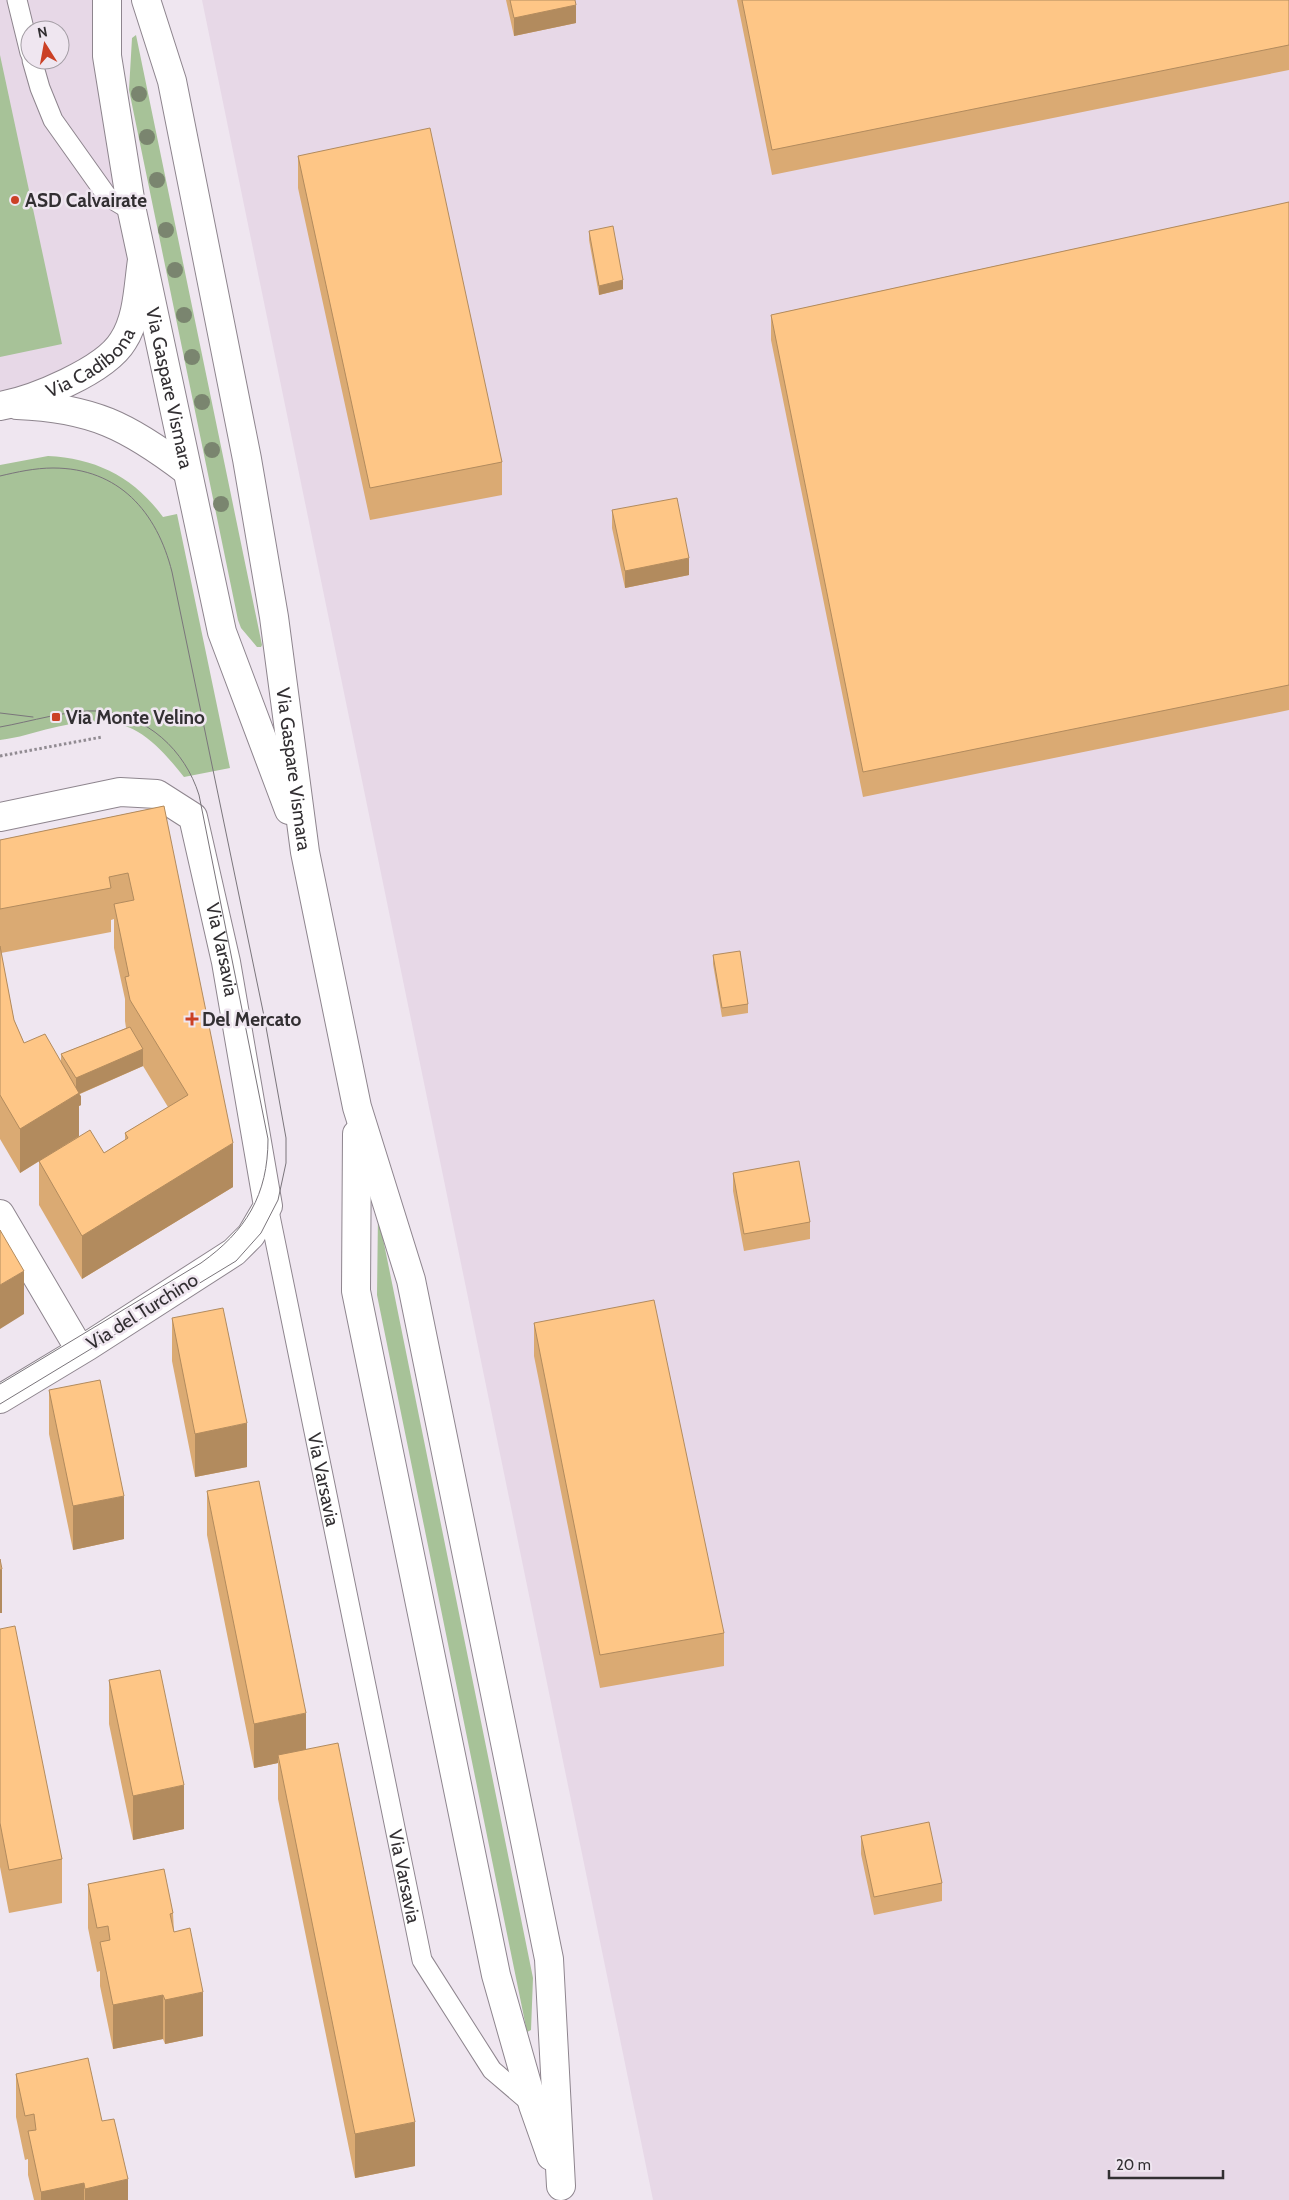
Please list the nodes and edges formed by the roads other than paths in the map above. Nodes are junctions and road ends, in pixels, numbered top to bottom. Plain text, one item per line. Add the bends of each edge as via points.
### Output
1 (17, 0) edge
2 (107, 0) edge
3 (146, 0) edge
4 (22, 20) edge
5 (35, 70) edge
6 (132, 211) junction
7 (142, 259) junction
8 (4, 406) edge
9 (187, 471) junction
10 (0, 817) edge
11 (305, 852) junction
12 (357, 1108) junction
13 (268, 1206) junction
14 (0, 1214) edge
15 (80, 1350) junction
16 (0, 1399) edge
17 (533, 2105) junction
18 (563, 2193) edge

1 - 4 lane
2 - 6 street, Via Gaspare Vismara via 107,56
3 - 11 street, Via Gaspare Vismara via 172,81 247,459 274,617
5 - 6 lane via 53,120 107,196
6 - 7 street, Via Gaspare Vismara
7 - 8 street, Via Cadibona via 134,316 123,342 103,362 73,380
7 - 9 street, Via Gaspare Vismara
8 - 9 street, Via Cadibona via 51,407 105,420 156,447
9 - 11 street, Via Gaspare Vismara via 222,632
10 - 13 street, Via Varsavia via 120,792 157,794 193,818 226,962
11 - 12 street
12 - 17 street via 356,1291 496,1975
12 - 18 street via 411,1280 549,1958
13 - 15 street, Via del Turchino via 251,1235 234,1252
13 - 17 lane, Via Varsavia via 422,1960 492,2070
14 - 15 street
15 - 16 street, Via del Turchino
17 - 18 street

